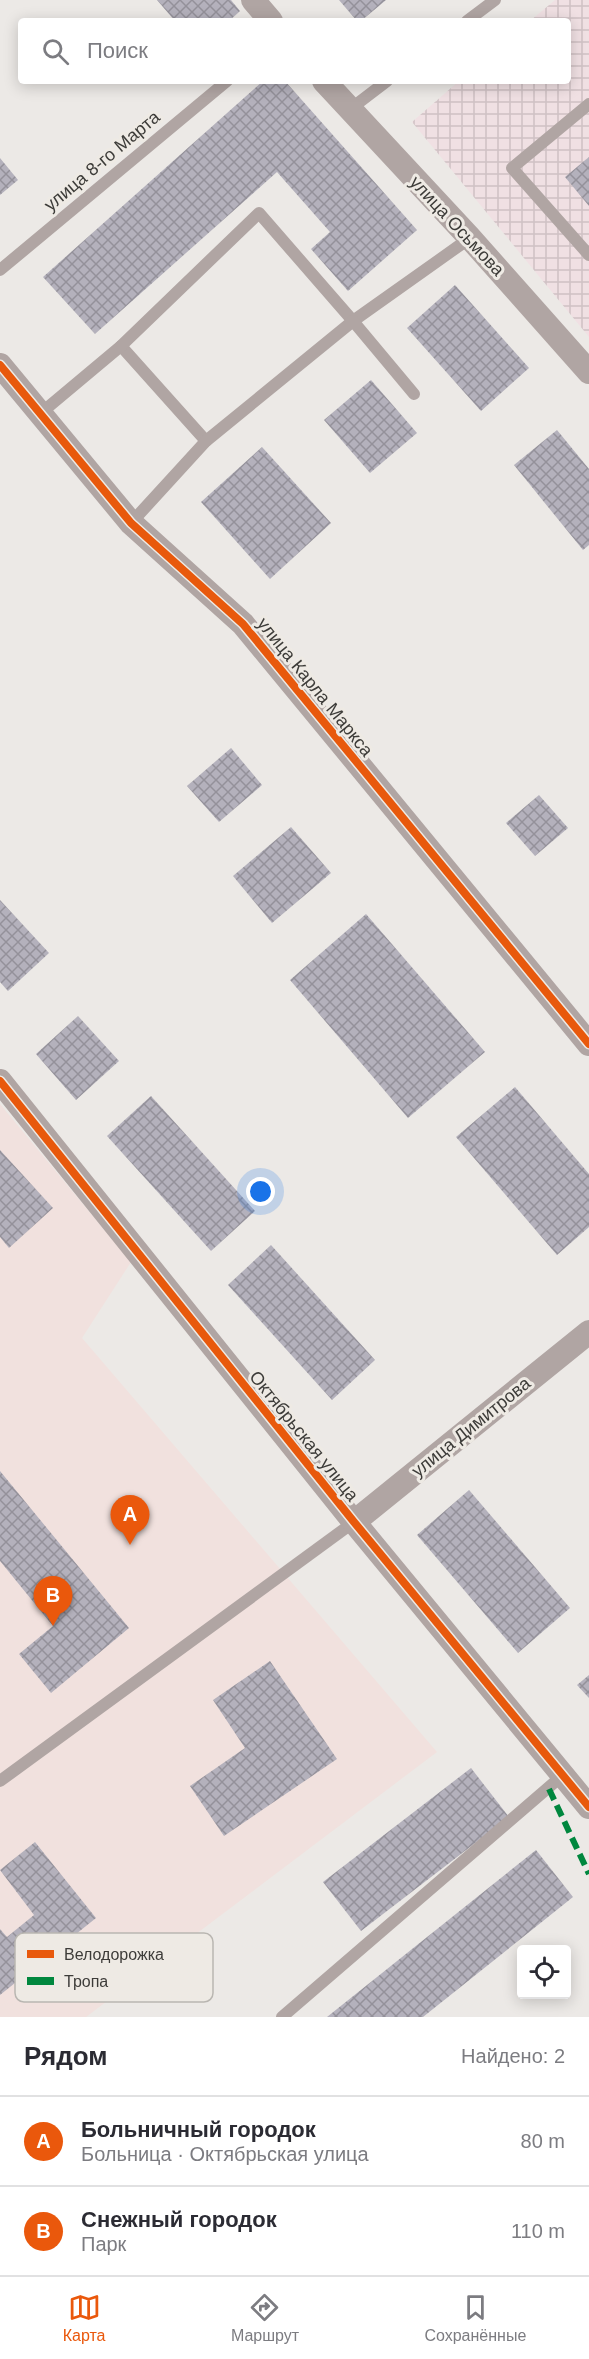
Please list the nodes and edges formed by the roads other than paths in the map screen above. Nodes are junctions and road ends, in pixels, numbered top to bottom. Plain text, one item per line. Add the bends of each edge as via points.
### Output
1 (253, 0) edge
2 (495, 0) edge
3 (268, 18) edge
4 (471, 18) edge
5 (223, 84) edge
6 (327, 84) edge
7 (383, 84) edge
8 (589, 104) edge
9 (349, 110) junction
10 (470, 238) junction
11 (589, 255) edge
12 (0, 270) edge
13 (352, 321) junction
14 (121, 346) junction
15 (0, 365) edge
16 (589, 372) edge
17 (414, 394) dead end
18 (42, 413) junction
19 (206, 441) junction
20 (131, 523) junction
21 (589, 1044) edge
22 (0, 1081) edge
23 (589, 1332) edge
24 (354, 1522) junction
25 (563, 1775) junction
26 (0, 1781) edge
27 (589, 1807) edge
28 (282, 2017) edge

1 - 3 street
2 - 4 lane
5 - 12 lane, улица 8-го Марта
6 - 9 street, улица Осьмова
7 - 9 lane
8 - 11 lane via 512,168
9 - 10 street, улица Осьмова
10 - 13 lane
10 - 16 street, улица Осьмова
13 - 14 lane via 259,213
13 - 17 lane
13 - 19 lane
14 - 18 lane
14 - 19 lane
15 - 18 street, улица Карла Маркса
18 - 20 street, улица Карла Маркса
19 - 20 lane
20 - 21 street, улица Карла Маркса via 243,624
22 - 24 street, Октябрьская улица
23 - 24 street, улица Димитрова
24 - 25 street, Октябрьская улица
24 - 26 lane
25 - 27 street, Октябрьская улица
25 - 28 lane

